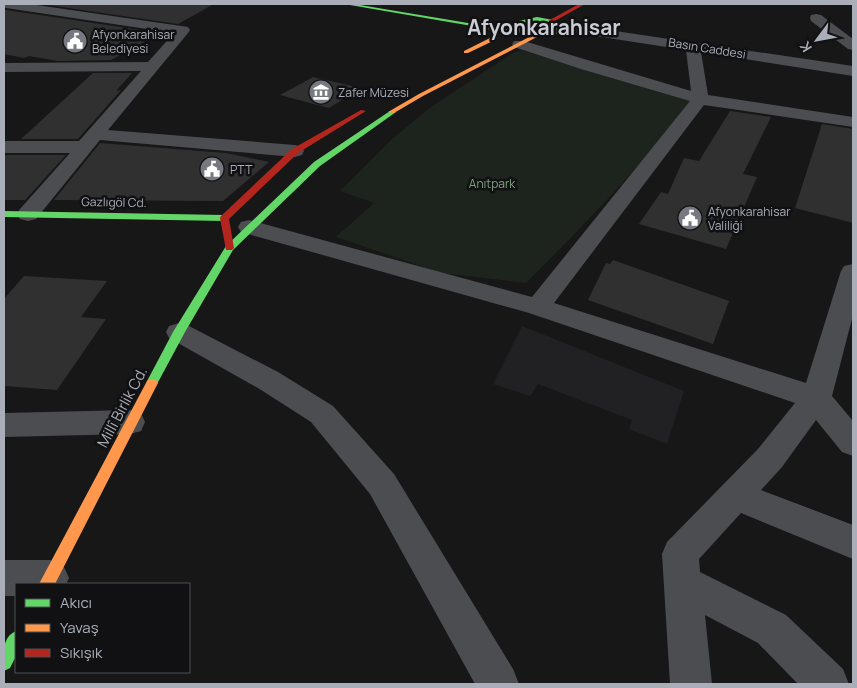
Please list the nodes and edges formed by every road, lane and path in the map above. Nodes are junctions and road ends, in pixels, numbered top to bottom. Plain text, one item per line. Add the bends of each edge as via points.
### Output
1 (6, 4) edge
2 (346, 4) edge
3 (408, 4) edge
4 (565, 4) edge
5 (582, 4) edge
6 (472, 12) dead end
7 (815, 15) dead end
8 (509, 17) dead end
9 (532, 20) junction
10 (556, 24) junction
11 (488, 26) junction
12 (522, 38) junction
13 (693, 46) junction
14 (853, 46) edge
15 (452, 59) dead end
16 (154, 66) junction
17 (4, 67) edge
18 (853, 71) edge
19 (700, 99) junction
20 (375, 104) dead end
21 (853, 122) edge
22 (89, 140) junction
23 (4, 147) edge
24 (295, 151) junction
25 (4, 214) edge
26 (28, 214) junction
27 (224, 218) junction
28 (249, 227) junction
29 (229, 248) junction
30 (853, 271) edge
31 (538, 307) junction
32 (179, 332) junction
33 (816, 398) junction
34 (130, 422) junction
35 (4, 425) edge
36 (853, 443) edge
37 (735, 495) junction
38 (853, 542) edge
39 (4, 578) edge
40 (48, 581) edge
41 (683, 583) junction
42 (15, 641) edge
43 (4, 662) edge
44 (498, 684) edge
45 (691, 684) edge
46 (828, 684) edge

1 - 16 street via 183,30
2 - 11 main road
3 - 6 main road
4 - 9 main road
5 - 10 main road
7 - 14 street
8 - 9 main road
9 - 10 main road
9 - 12 main road via 514,26
10 - 12 main road via 561,30
10 - 13 street, Basın Caddesi
11 - 12 main road
11 - 15 main road via 496,33 495,38
12 - 19 street via 586,66
12 - 28 main road, Millî Birlik Cd. via 376,122 317,164
13 - 18 street, Basın Caddesi
13 - 19 street
16 - 17 street
16 - 22 street
19 - 21 street
19 - 31 street
20 - 24 main road
22 - 23 street
22 - 24 street
22 - 26 street
24 - 27 main road
25 - 26 main road, Gazlıgöl Cd.
26 - 27 main road, Gazlıgöl Cd.
27 - 28 main road, Gazlıgöl Cd.
27 - 29 main road
28 - 29 main road, Millî Birlik Cd.
28 - 31 street
29 - 32 main road, Millî Birlik Cd.
30 - 33 street
31 - 33 street
32 - 34 main road, Millî Birlik Cd.
32 - 44 street via 268,380 322,414 382,484
33 - 36 street
33 - 37 street via 770,458
34 - 35 street
34 - 40 main road, Millî Birlik Cd.
37 - 38 street
37 - 41 street via 680,554
39 - 40 street
41 - 45 street
41 - 46 street via 772,630
42 - 43 main road

